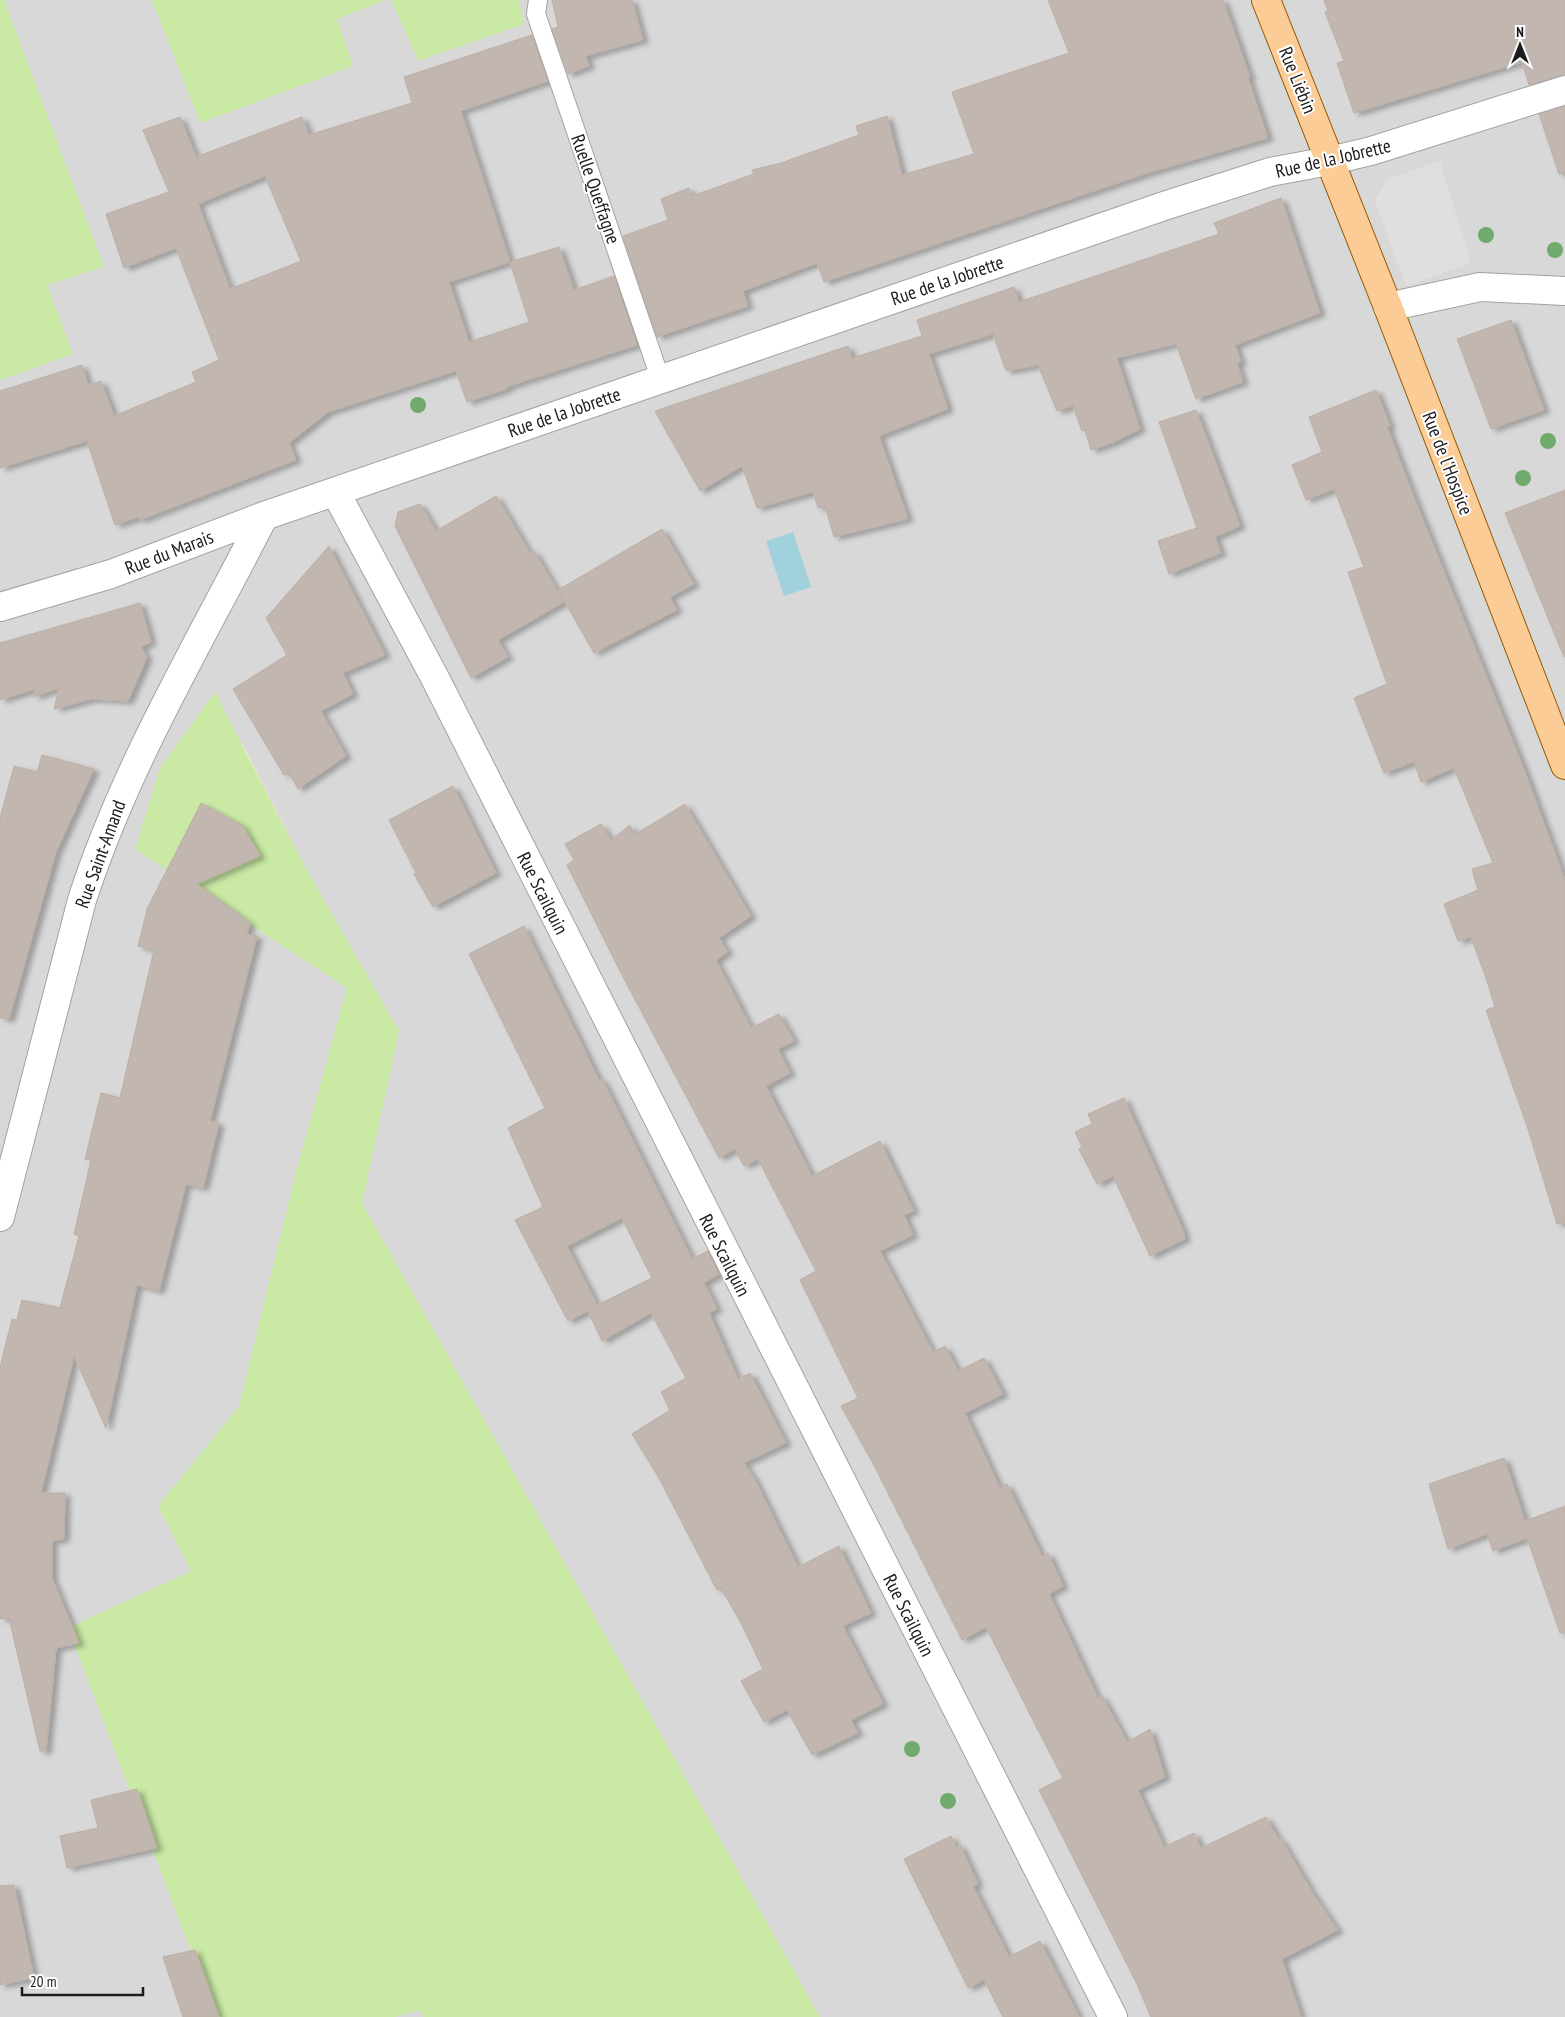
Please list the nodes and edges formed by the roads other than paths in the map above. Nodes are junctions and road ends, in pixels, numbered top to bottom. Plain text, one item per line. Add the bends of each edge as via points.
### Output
1 (538, 0) edge
2 (1266, 0) edge
3 (1565, 90) edge
4 (1329, 161) junction
5 (1565, 291) edge
6 (1388, 307) junction
7 (660, 378) junction
8 (336, 493) junction
9 (264, 516) junction
10 (0, 607) edge
11 (1565, 765) edge
12 (0, 1217) edge
13 (1113, 2017) edge

1 - 7 lane, Ruelle Queffagne via 536,14
2 - 4 main road, Rue Liébin
3 - 4 street, Rue de la Jobrette via 1372,151
4 - 6 main road, Rue de l'Hospice
4 - 7 street, Rue de la Jobrette via 1270,172 1196,196
5 - 6 street via 1480,287
6 - 11 main road, Rue de l'Hospice
7 - 8 street, Rue de la Jobrette
8 - 9 street, Rue du Marais
8 - 13 street, Rue Scailquin via 435,678
9 - 10 street, Rue du Marais via 111,574
9 - 12 street, Rue Saint-Amand via 160,713 97,854 82,900

